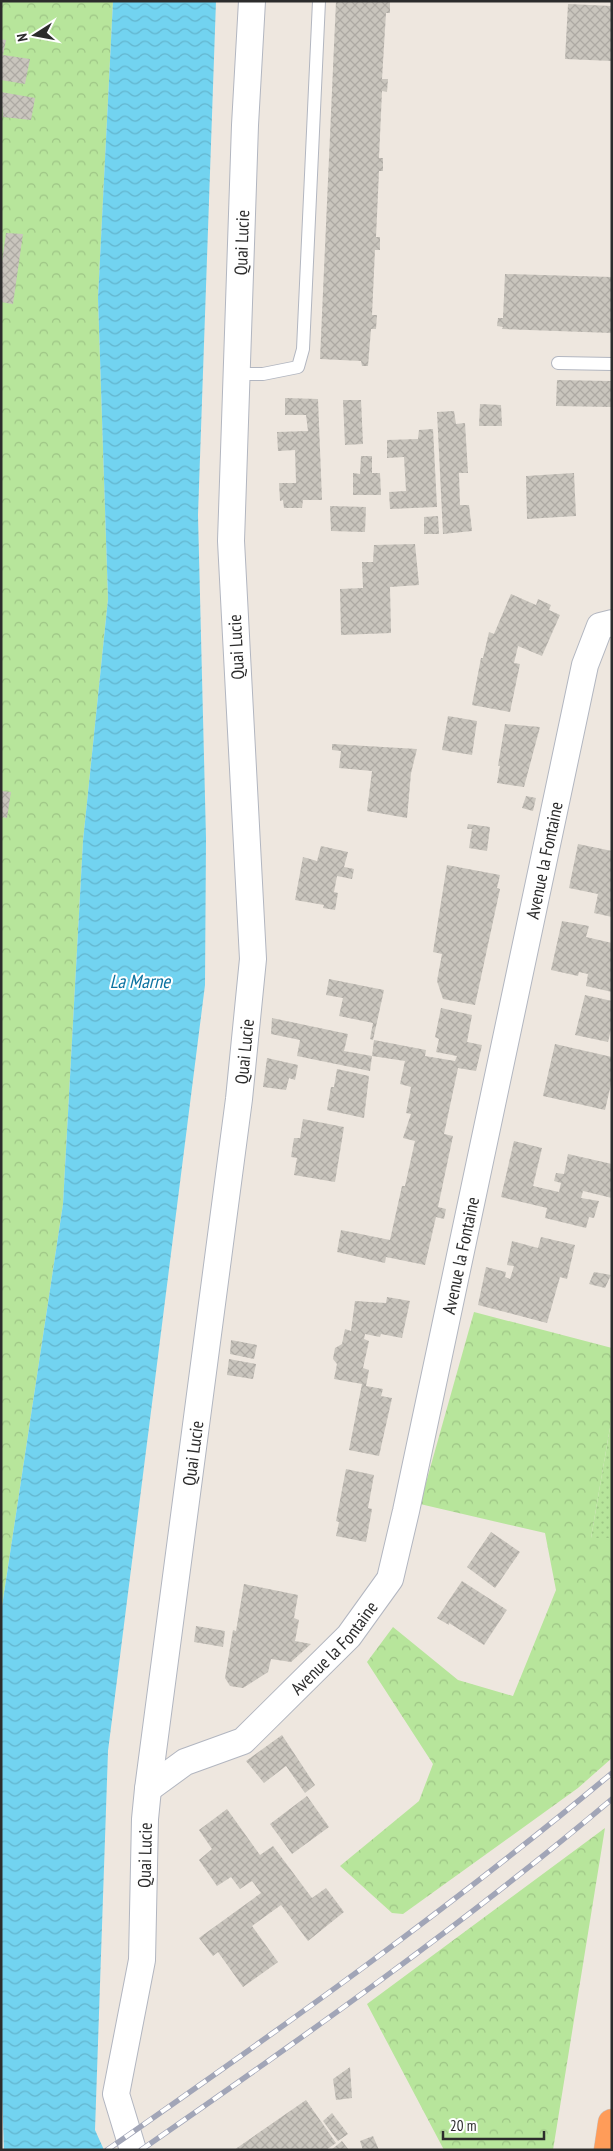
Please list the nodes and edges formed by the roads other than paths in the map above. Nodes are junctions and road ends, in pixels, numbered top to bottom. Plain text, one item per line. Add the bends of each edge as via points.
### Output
1 (252, 1) edge
2 (319, 1) edge
3 (558, 363) dead end
4 (612, 364) edge
5 (237, 374) junction
6 (612, 623) edge
7 (148, 1789) junction
8 (612, 2123) edge
9 (133, 2150) edge
10 (608, 2150) edge

1 - 5 street, Quai Lucie
2 - 5 lane via 303,349 298,367 263,374
3 - 4 lane
5 - 7 street, Quai Lucie via 231,541 253,959 239,1099
6 - 7 street, Avenue la Fontaine via 600,626 585,665 390,1579 349,1636 243,1741 185,1762
7 - 9 street, Quai Lucie via 142,1960 116,2094
8 - 10 highway

